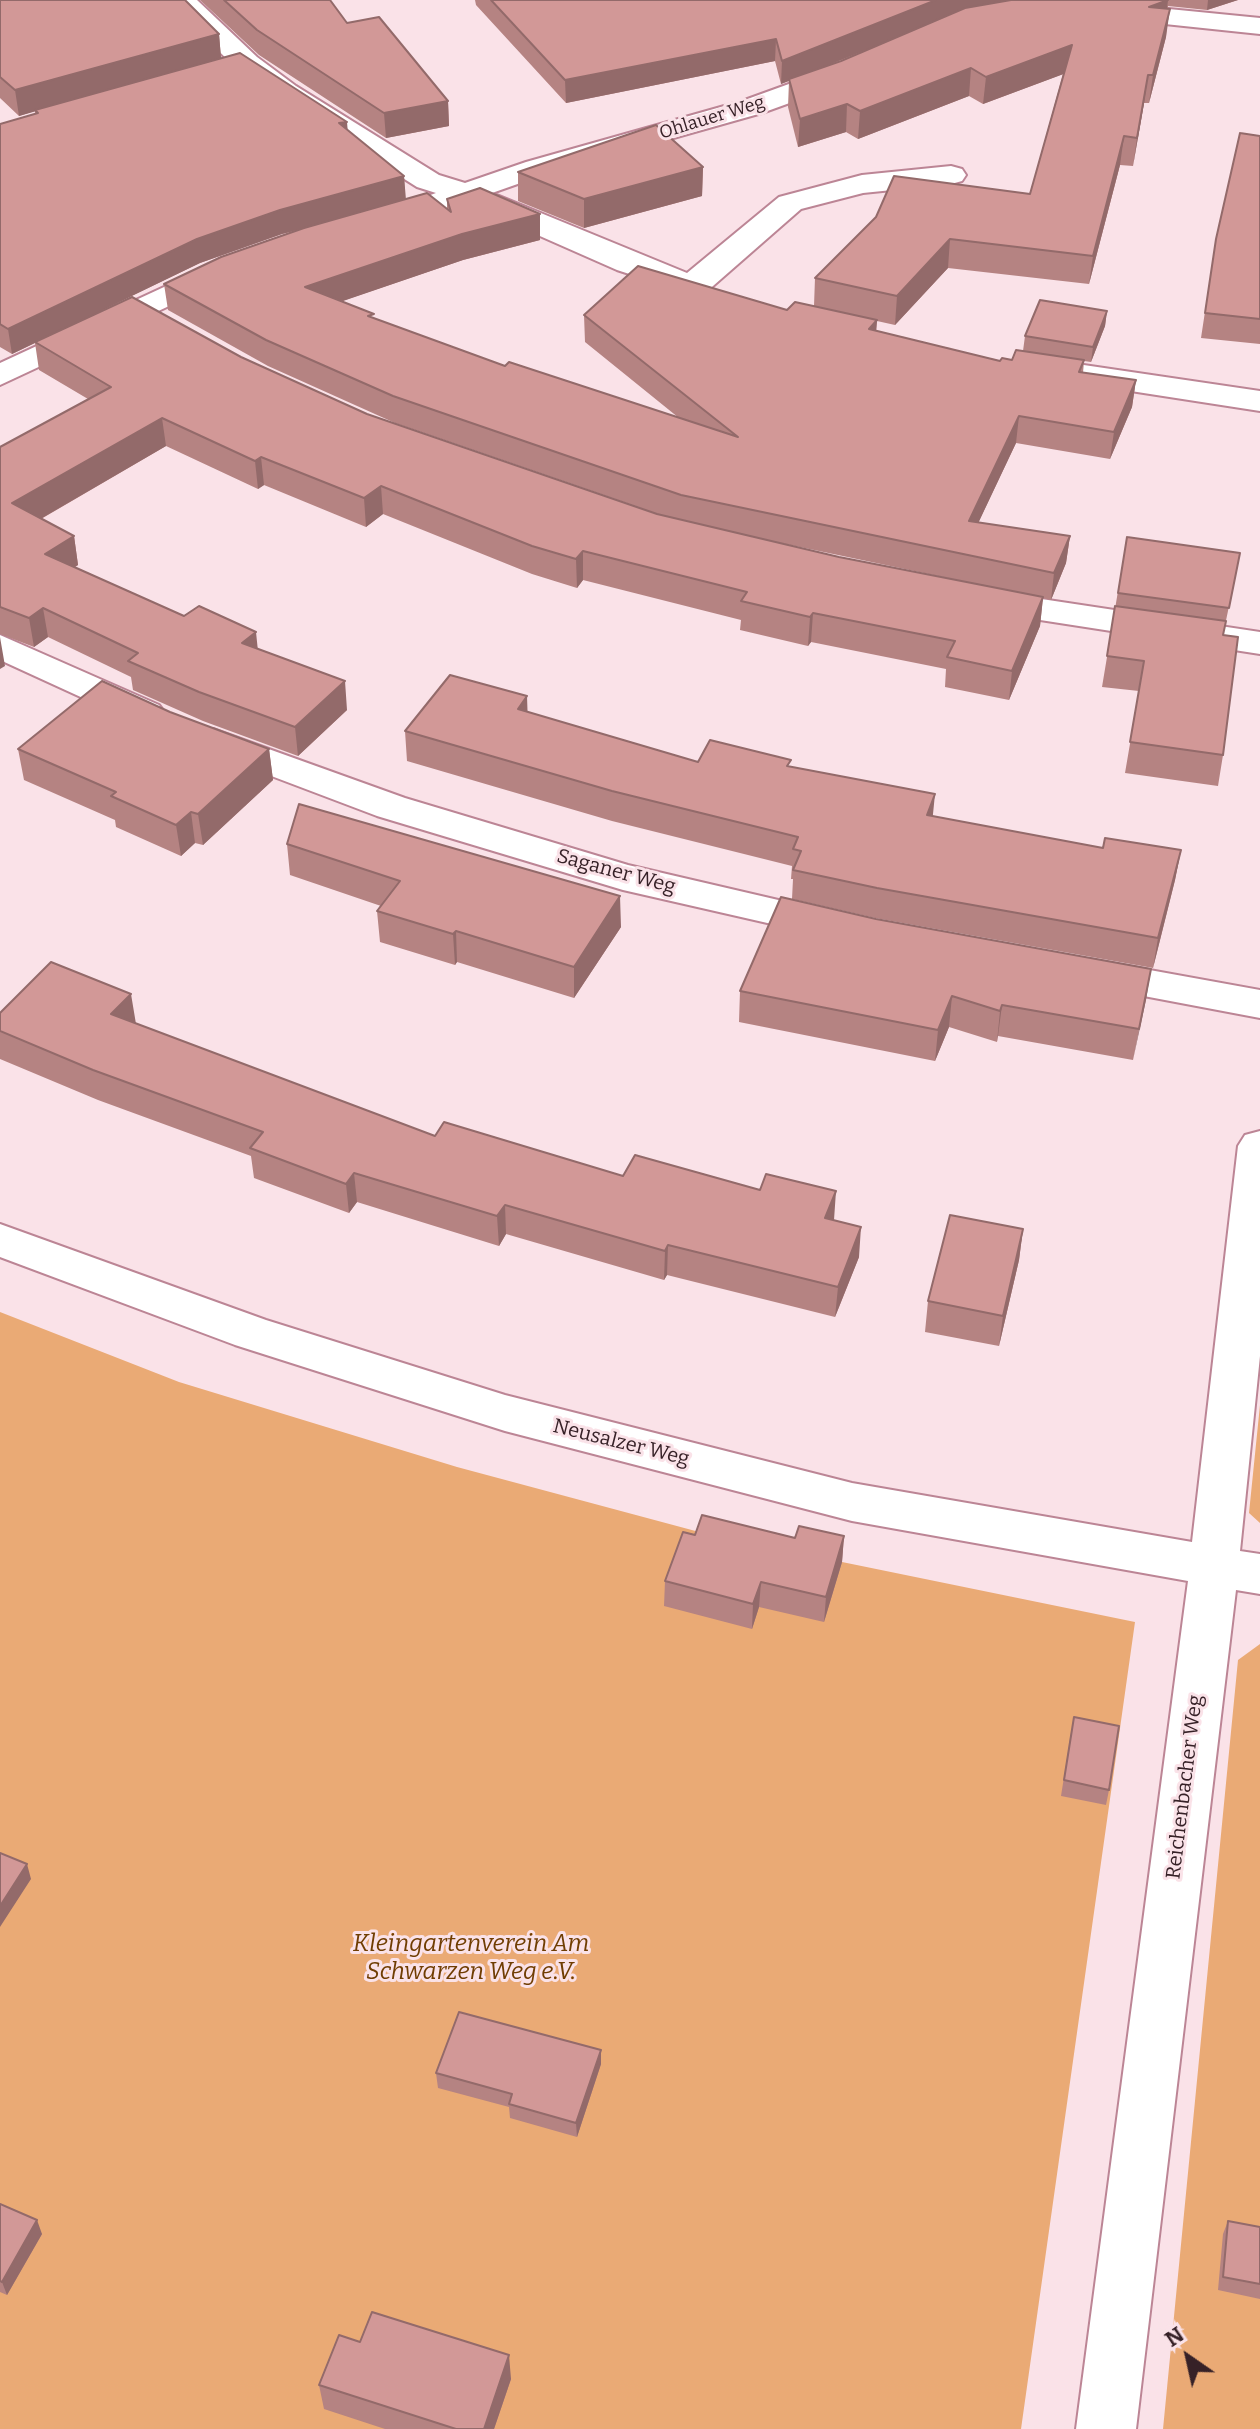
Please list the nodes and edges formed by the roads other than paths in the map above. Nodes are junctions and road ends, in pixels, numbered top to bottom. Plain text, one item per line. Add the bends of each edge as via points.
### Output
1 (181, 0) edge
2 (1079, 8) edge
3 (1260, 26) edge
4 (868, 63) edge
5 (951, 175) dead end
6 (466, 193) junction
7 (353, 229) edge
8 (239, 263) edge
9 (136, 309) junction
10 (176, 331) edge
11 (1044, 368) edge
12 (0, 375) edge
13 (1260, 401) edge
14 (955, 595) edge
15 (1260, 643) edge
16 (0, 646) edge
17 (874, 934) edge
18 (1059, 968) edge
19 (1260, 1004) edge
20 (1260, 1146) edge
21 (0, 1240) edge
22 (1237, 1570) edge
23 (1106, 2429) edge

1 - 6 street via 232,67 286,92 428,181
2 - 3 street
4 - 6 street, Ohlauer Weg via 752,107
5 - 6 street via 862,184 790,203 706,289 628,263
6 - 7 street, Ohlauer Weg
8 - 9 street
9 - 10 street
9 - 12 street
11 - 13 street
14 - 15 street via 1043,613
16 - 17 street, Saganer Weg via 189,732 391,807 623,877
18 - 19 street
20 - 22 street, Reichenbacher Weg
21 - 22 street, Neusalzer Weg via 251,1333 505,1413 852,1502
22 - 23 street, Reichenbacher Weg

